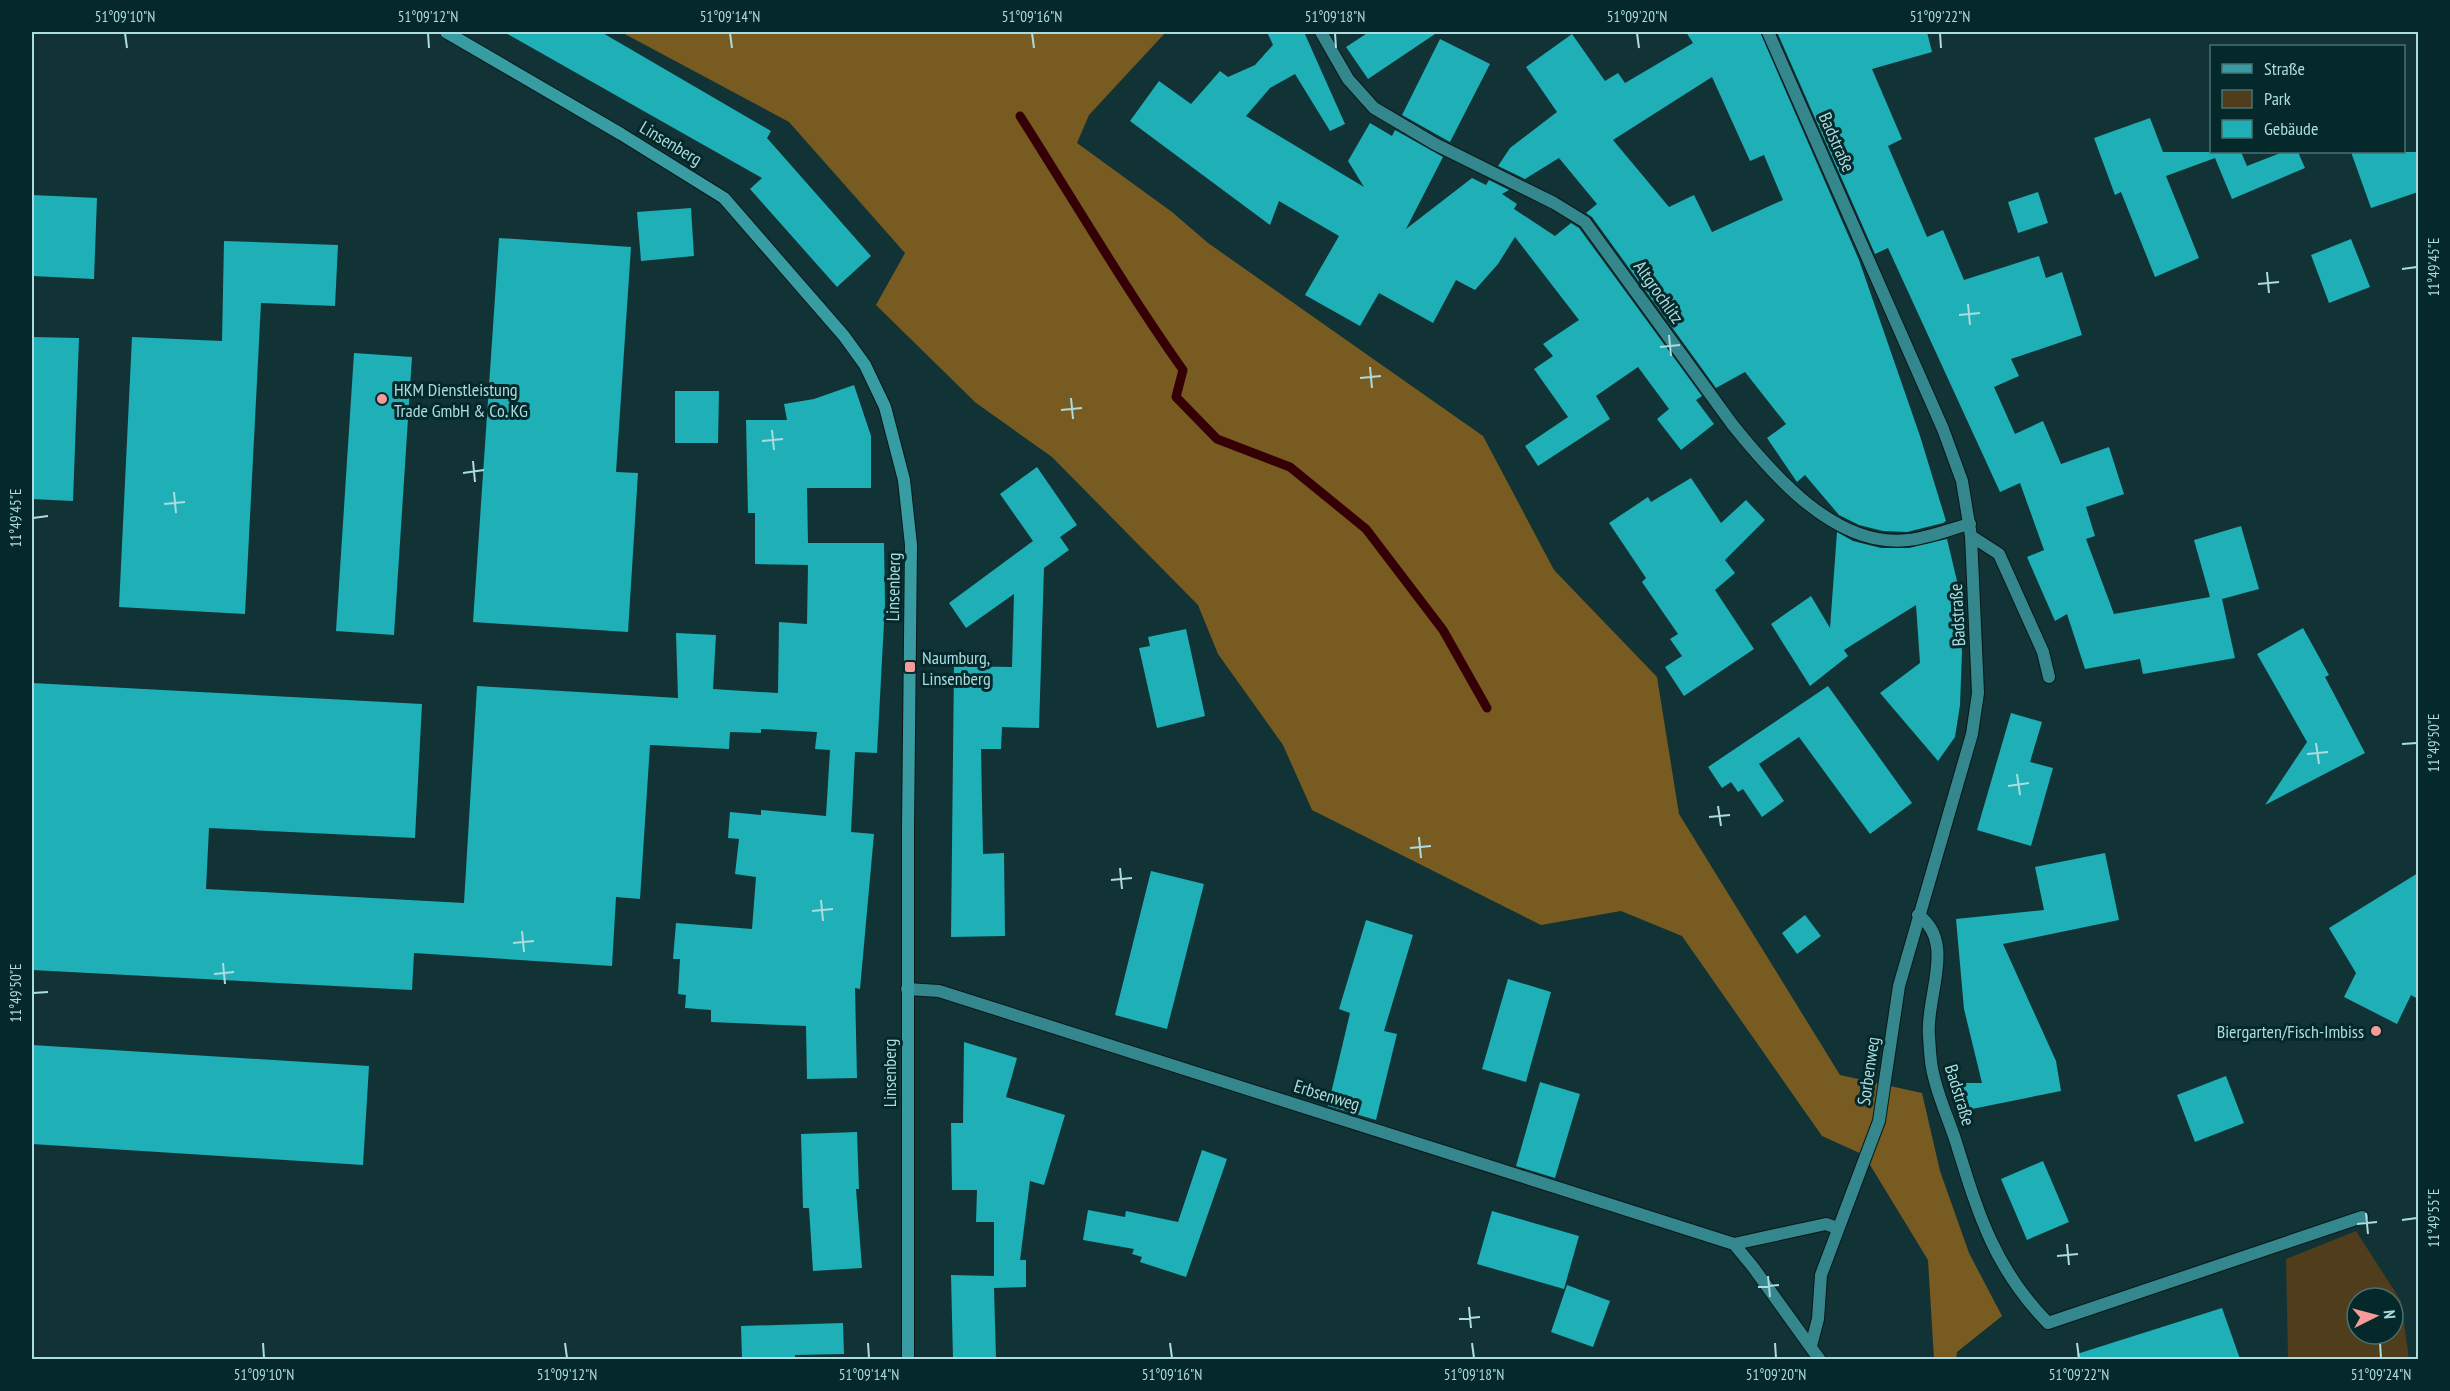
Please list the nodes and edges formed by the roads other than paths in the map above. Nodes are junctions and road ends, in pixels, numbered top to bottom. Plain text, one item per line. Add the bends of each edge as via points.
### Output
1 (446, 32) edge
2 (1321, 32) edge
3 (1768, 32) edge
4 (1970, 530) junction
5 (2049, 677) dead end
6 (1918, 915) junction
7 (907, 989) junction
8 (2362, 1217) dead end
9 (1837, 1228) junction
10 (1734, 1244) junction
11 (1811, 1346) junction
12 (908, 1359) edge
13 (1820, 1359) edge

1 - 7 main road, Linsenberg via 724,198 843,336 875,385 885,407 904,480 911,545
2 - 4 street, Altgrochlitz via 1348,80 1374,108 1585,222 1751,448 1818,512 1852,530 1894,541
3 - 4 street, Badstraße via 1943,429 1960,475
4 - 5 street via 1999,554 2043,652
4 - 6 street, Badstraße via 1977,713
6 - 8 street, Badstraße via 1934,933 1937,961 1928,1018 1933,1075 1974,1203 1999,1260 2029,1304 2048,1323
6 - 9 street, Sorbenweg via 1899,987 1879,1121
7 - 10 street, Erbsenweg via 947,993
7 - 12 main road, Linsenberg
9 - 10 street via 1826,1224
9 - 11 street, Sorbenweg via 1821,1275 1818,1319
10 - 11 street
11 - 13 street

